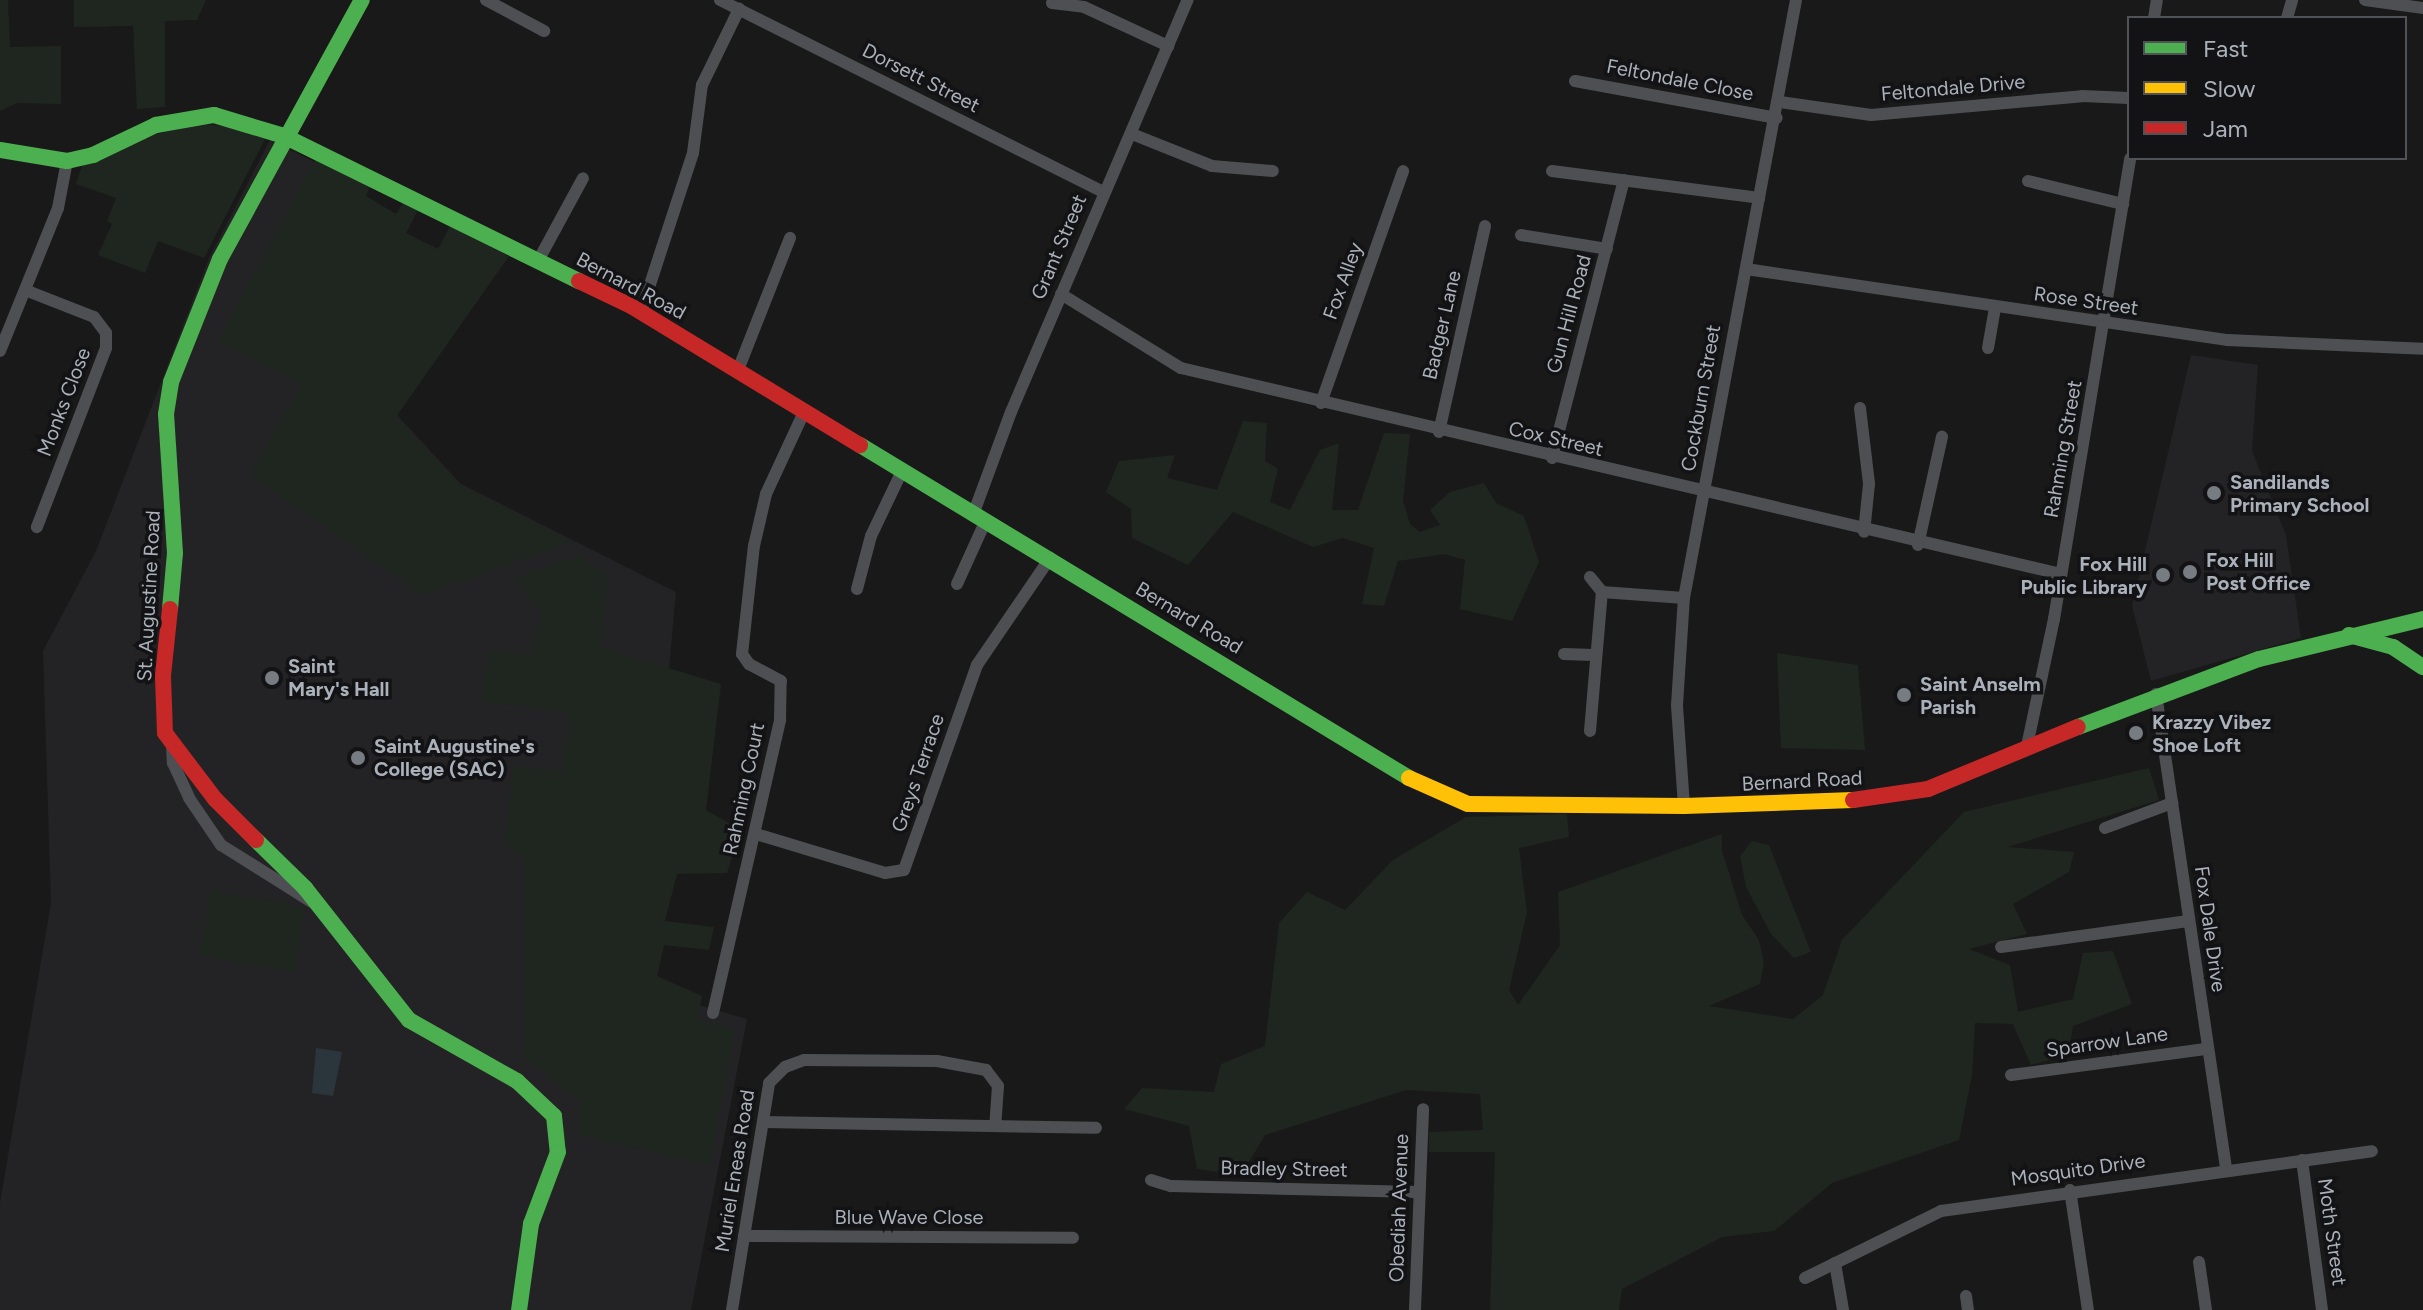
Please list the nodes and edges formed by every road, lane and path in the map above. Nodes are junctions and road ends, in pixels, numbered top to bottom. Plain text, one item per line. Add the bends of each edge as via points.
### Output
1 (362, 0) edge
2 (486, 0) edge
3 (1188, 0) edge
4 (1796, 0) edge
5 (2365, 0) edge
6 (730, 3) edge
7 (1052, 3) dead end
8 (2405, 5) junction
9 (2423, 8) edge
10 (2393, 16) edge
11 (544, 31) dead end
12 (1168, 46) junction
13 (1575, 81) dead end
14 (2127, 98) edge
15 (1780, 102) junction
16 (1777, 118) junction
17 (1132, 134) junction
18 (284, 136) junction
19 (0, 150) edge
20 (2130, 160) edge
21 (67, 161) junction
22 (1273, 171) dead end
23 (1403, 171) dead end
24 (1552, 171) dead end
25 (583, 178) dead end
26 (1624, 180) junction
27 (2028, 181) dead end
28 (1104, 192) junction
29 (1759, 198) junction
30 (2123, 204) junction
31 (1485, 226) dead end
32 (1521, 235) dead end
33 (790, 238) dead end
34 (1607, 249) junction
35 (538, 261) junction
36 (1746, 269) junction
37 (25, 290) junction
38 (1061, 294) junction
39 (1995, 308) junction
40 (641, 312) junction
41 (2105, 324) junction
42 (1988, 348) dead end
43 (2423, 349) edge
44 (0, 351) edge
45 (738, 370) junction
46 (1321, 403) junction
47 (1860, 408) dead end
48 (805, 410) junction
49 (1439, 432) junction
50 (1942, 437) dead end
51 (1552, 458) junction
52 (903, 469) junction
53 (1704, 493) junction
54 (980, 516) junction
55 (37, 527) dead end
56 (1864, 532) junction
57 (1918, 545) junction
58 (1050, 558) junction
59 (2061, 574) junction
60 (1590, 577) dead end
61 (957, 584) dead end
62 (857, 589) dead end
63 (1602, 592) junction
64 (1684, 598) junction
65 (2423, 619) edge
66 (2391, 626) junction
67 (2349, 635) junction
68 (2393, 647) junction
69 (1564, 654) dead end
70 (1593, 655) junction
71 (2423, 667) edge
72 (2156, 694) junction
73 (1590, 731) dead end
74 (172, 746) junction
75 (2027, 746) junction
76 (2172, 803) junction
77 (1684, 806) junction
78 (2105, 828) dead end
79 (756, 834) junction
80 (312, 902) junction
81 (2188, 921) junction
82 (2001, 947) dead end
83 (713, 1013) dead end
84 (2207, 1049) junction
85 (2011, 1075) dead end
86 (1423, 1109) dead end
87 (763, 1122) junction
88 (995, 1125) junction
89 (1096, 1128) dead end
90 (2372, 1151) dead end
91 (2302, 1160) junction
92 (2226, 1169) junction
93 (1151, 1180) dead end
94 (2070, 1190) junction
95 (1417, 1192) junction
96 (744, 1236) junction
97 (1073, 1238) dead end
98 (2199, 1262) dead end
99 (1835, 1263) junction
100 (1805, 1278) dead end
101 (1966, 1296) dead end
102 (519, 1310) edge
103 (732, 1310) edge
104 (1415, 1310) edge
105 (1843, 1310) edge
106 (1968, 1310) edge
107 (2088, 1310) edge
108 (2206, 1310) edge
109 (2322, 1310) edge

1 - 18 main road, St. Augustine Road
2 - 11 street
3 - 12 street, Grant Street
4 - 15 street, Cockburn Street
5 - 8 street
6 - 28 street, Dorsett Street
6 - 40 street via 702,85 693,153
7 - 12 street via 1084,7
8 - 9 street
8 - 10 street
12 - 17 street, Grant Street
13 - 16 street, Feltondale Close
14 - 15 street, Feltondale Drive via 2082,96 1871,115
15 - 16 street, Cockburn Street
16 - 29 street, Cockburn Street
17 - 22 street via 1212,166
17 - 28 street, Grant Street
18 - 21 main road, Bernard Road via 244,121 188,117
18 - 35 main road, Bernard Road
18 - 74 main road, St. Augustine Road via 220,259 171,382 166,414 175,553 162,706
19 - 21 main road, Bernard Road
20 - 30 street, Rahming Street
21 - 37 street via 58,208
23 - 46 street, Fox Alley
24 - 26 street
25 - 35 street
26 - 29 street
26 - 34 street, Gun Hill Road
27 - 30 street
28 - 38 street, Grant Street
29 - 36 street, Cockburn Street
30 - 41 street, Rahming Street
31 - 49 street, Badger Lane
32 - 34 street
33 - 45 street
34 - 51 street, Gun Hill Road
35 - 40 main road, Bernard Road
36 - 39 street, Rose Street
36 - 53 street, Cockburn Street
37 - 44 street
37 - 55 street, Monks Close via 94,317 106,333 106,348
38 - 46 street, Cox Street via 1181,368
38 - 54 street, Grant Street
39 - 41 street, Rose Street
39 - 42 street
40 - 45 main road, Bernard Road
41 - 43 street, Rose Street via 2307,348
41 - 59 street, Rahming Street
45 - 48 main road, Bernard Road
46 - 49 street, Cox Street
47 - 56 street via 1869,484
48 - 52 main road, Bernard Road
48 - 79 street, Rahming Court via 766,494 747,594 742,654 749,664 781,681 780,720
49 - 51 street, Cox Street
50 - 57 street
51 - 53 street, Cox Street
52 - 54 main road, Bernard Road
52 - 62 street via 871,536
53 - 56 street, Cox Street
53 - 64 street, Cockburn Street
54 - 58 main road, Bernard Road
54 - 61 street, Grant Street
56 - 57 street, Cox Street
57 - 59 street, Cox Street
58 - 77 main road, Bernard Road via 1443,797 1503,806
58 - 79 street, Greys Terrace via 977,665 904,870 885,873
59 - 75 street, Rahming Street
60 - 63 street
63 - 64 street
63 - 70 street
64 - 77 street, Cockburn Street via 1677,705
65 - 66 main road, Bernard Road
66 - 67 main road, Bernard Road
66 - 68 main road
67 - 68 main road
67 - 72 main road, Bernard Road
68 - 71 main road
69 - 70 street
70 - 73 street
72 - 75 main road, Bernard Road
72 - 76 street, Fox Dale Drive
74 - 80 main road
74 - 80 street via 173,763 189,798 221,845
75 - 77 main road, Bernard Road via 1928,789 1856,800
76 - 78 street
76 - 81 street, Fox Dale Drive
79 - 83 street, Rahming Court
80 - 102 main road via 409,1020 517,1081 554,1116 558,1152 531,1224
81 - 82 street
81 - 84 street, Fox Dale Drive
84 - 85 street, Sparrow Lane
84 - 92 street, Fox Dale Drive
86 - 95 street, Obediah Avenue
87 - 88 street
87 - 88 street, Muriel Eneas Road via 769,1083 785,1067 804,1060 937,1061 986,1070 998,1086
87 - 96 street, Muriel Eneas Road
88 - 89 street
90 - 91 street, Mosquito Drive
91 - 92 street, Mosquito Drive
91 - 109 street, Moth Street
92 - 94 street, Mosquito Drive
93 - 95 street, Bradley Street via 1171,1186
94 - 99 street, Mosquito Drive via 1941,1211
94 - 107 street
95 - 104 street, Obediah Avenue
96 - 97 street, Blue Wave Close
96 - 103 street, Muriel Eneas Road
98 - 108 street
99 - 100 street, Mosquito Drive
99 - 105 street
101 - 106 street

